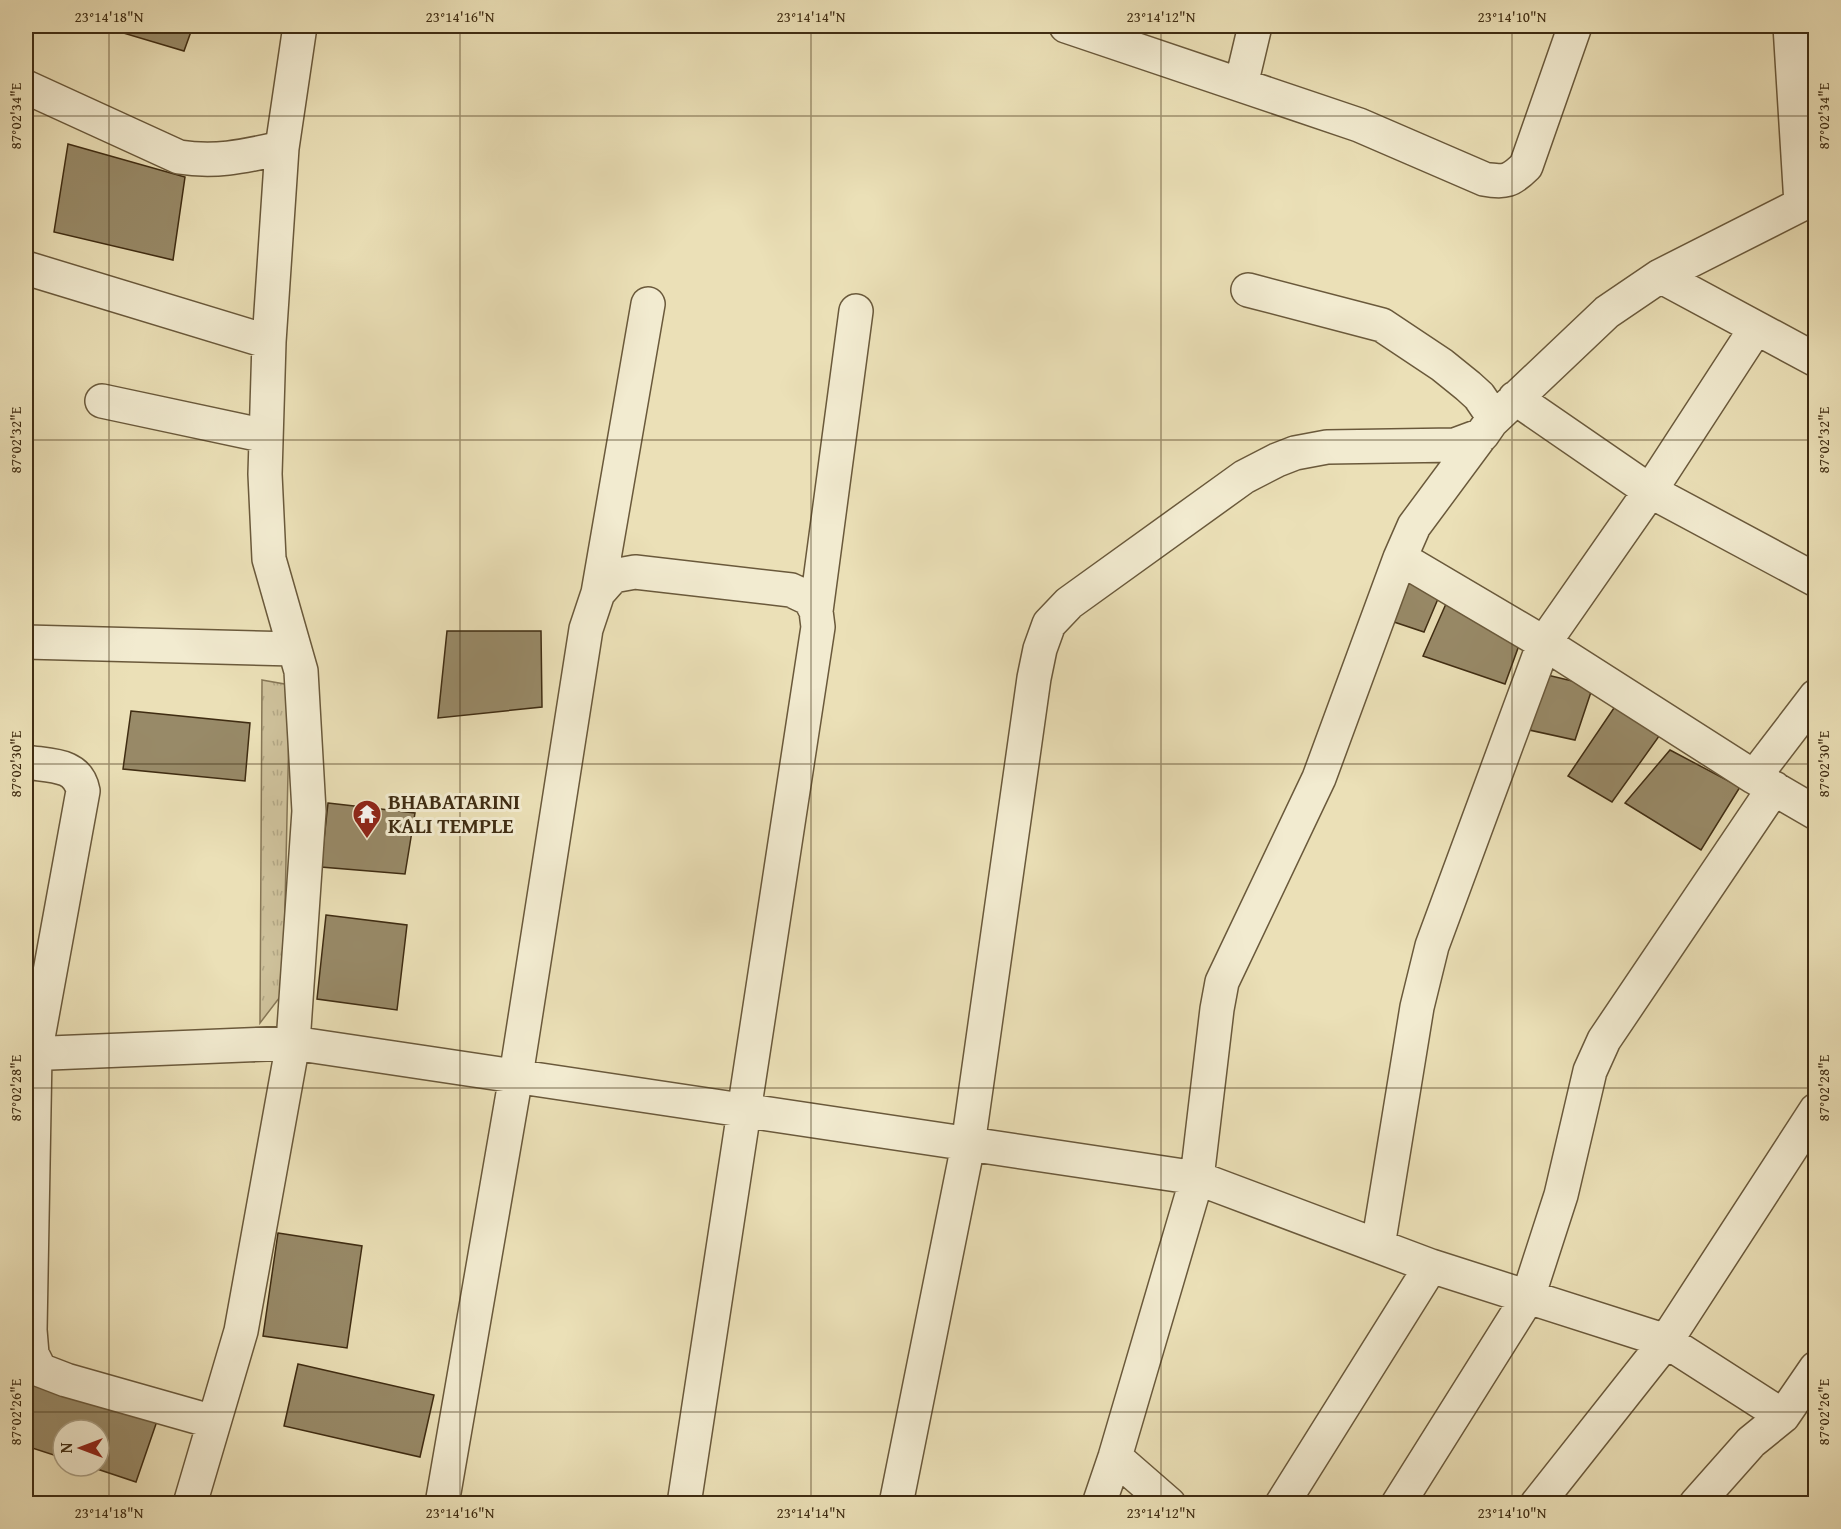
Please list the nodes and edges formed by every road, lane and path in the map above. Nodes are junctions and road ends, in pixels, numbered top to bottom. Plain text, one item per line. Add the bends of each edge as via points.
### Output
1 (300, 26) edge
2 (1065, 26) edge
3 (1256, 26) edge
4 (1575, 26) edge
5 (1790, 26) edge
6 (1241, 85) junction
7 (26, 87) edge
8 (282, 148) junction
9 (1808, 200) edge
10 (26, 268) edge
11 (1660, 276) junction
12 (1248, 290) dead end
13 (648, 304) dead end
14 (856, 312) dead end
15 (1756, 328) junction
16 (269, 342) junction
17 (1815, 360) edge
18 (1515, 398) junction
19 (102, 401) dead end
20 (1491, 422) junction
21 (266, 436) junction
22 (1650, 491) junction
23 (1400, 558) junction
24 (1815, 580) edge
25 (598, 593) junction
26 (816, 611) junction
27 (26, 642) edge
28 (1544, 643) junction
29 (294, 649) junction
30 (1815, 696) edge
31 (26, 762) edge
32 (1764, 783) junction
33 (1815, 813) edge
34 (293, 1043) junction
35 (30, 1054) edge
36 (516, 1076) junction
37 (1815, 1110) edge
38 (745, 1111) junction
39 (968, 1145) junction
40 (1197, 1178) junction
41 (1378, 1246) junction
42 (1431, 1266) junction
43 (1528, 1297) junction
44 (1666, 1341) junction
45 (1812, 1381) edge
46 (1783, 1416) junction
47 (214, 1422) junction
48 (1115, 1457) junction
49 (190, 1503) edge
50 (442, 1503) edge
51 (684, 1503) edge
52 (896, 1503) edge
53 (1099, 1503) edge
54 (1169, 1503) edge
55 (1282, 1503) edge
56 (1398, 1503) edge
57 (1537, 1503) edge
58 (1696, 1503) edge

1 - 8 street
2 - 6 street
3 - 6 street
4 - 6 street via 1526,166 1516,176 1501,182 1484,179 1359,125
5 - 9 street
7 - 8 street via 179,158 230,159
8 - 16 street
9 - 11 street
10 - 16 street
11 - 15 street
11 - 18 street via 1607,312
12 - 20 street via 1382,325 1468,386 1492,415
13 - 25 street
14 - 26 street
15 - 17 street
15 - 22 street
16 - 21 street
18 - 20 street
18 - 22 street
19 - 21 street
20 - 23 street via 1414,526
20 - 39 street via 1482,435 1455,444 1327,447 1277,460 1244,477 1127,561 1069,603 1049,624 1034,678
21 - 29 street via 269,559
22 - 24 street
22 - 28 street
23 - 28 street
23 - 40 street via 1319,778 1222,982
25 - 26 street via 613,576 635,572 791,590 810,598
25 - 36 street via 586,629
26 - 38 street via 818,627
27 - 29 street
28 - 32 street
28 - 41 street via 1432,946 1417,1008
29 - 34 street via 301,671 309,811
30 - 32 street
31 - 35 street via 66,768 81,781 83,791
32 - 33 street
32 - 43 street via 1604,1040 1590,1071 1561,1195
34 - 35 street
34 - 36 street
34 - 47 street via 241,1331
35 - 47 street via 30,1330 32,1354 40,1370
36 - 38 street
36 - 50 street
37 - 44 street
38 - 39 street
38 - 51 street
39 - 40 street
39 - 52 street
40 - 41 street
40 - 48 street
41 - 42 street
42 - 43 street
42 - 55 street
43 - 44 street
43 - 56 street
44 - 46 street
44 - 57 street
45 - 46 street
46 - 58 street via 1751,1442
47 - 49 street
48 - 53 street
48 - 54 street

